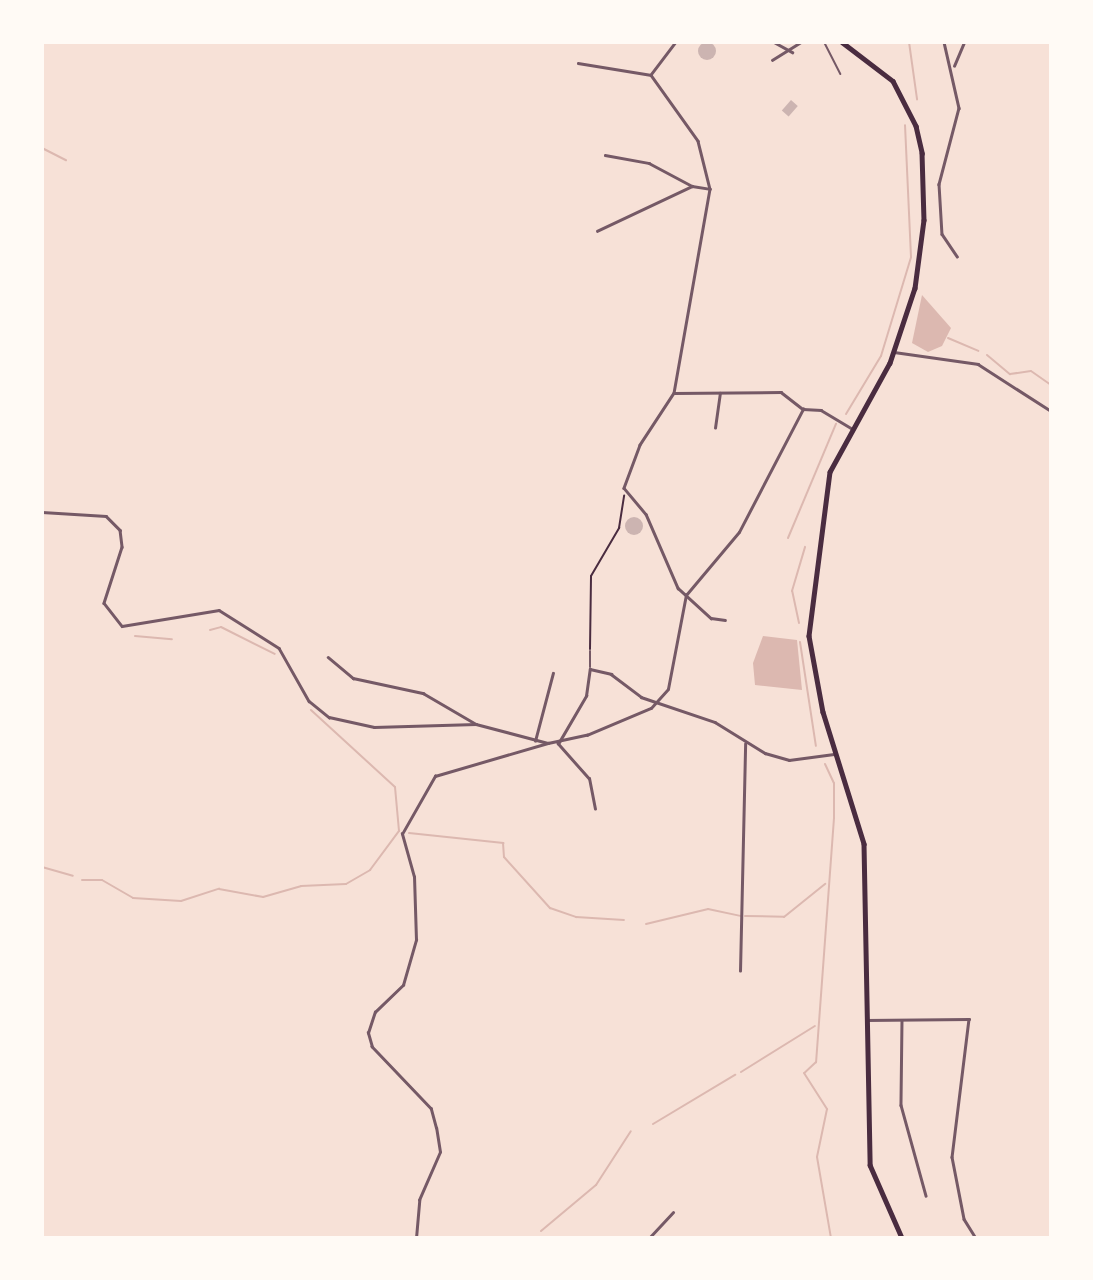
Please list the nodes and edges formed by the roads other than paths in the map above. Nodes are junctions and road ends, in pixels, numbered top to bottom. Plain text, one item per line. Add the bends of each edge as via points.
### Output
1 (676, 42) edge
2 (774, 42) edge
3 (801, 42) edge
4 (824, 42) edge
5 (842, 42) edge
6 (944, 42) edge
7 (964, 42) edge
8 (792, 52) junction
9 (772, 60) dead end
10 (578, 63) dead end
11 (954, 66) junction
12 (840, 74) dead end
13 (651, 75) junction
14 (605, 155) dead end
15 (692, 186) junction
16 (710, 189) junction
17 (597, 231) dead end
18 (957, 256) dead end
19 (894, 352) junction
20 (674, 393) junction
21 (720, 393) junction
22 (803, 409) junction
23 (1051, 411) edge
24 (715, 428) dead end
25 (852, 431) junction
26 (42, 512) edge
27 (686, 596) junction
28 (724, 620) dead end
29 (590, 651) road end
30 (328, 657) dead end
31 (590, 669) junction
32 (553, 673) dead end
33 (660, 701) junction
34 (476, 724) junction
35 (535, 741) junction
36 (548, 743) junction
37 (558, 744) junction
38 (745, 744) junction
39 (838, 753) junction
40 (595, 809) dead end
41 (740, 971) dead end
42 (866, 1020) junction
43 (902, 1020) junction
44 (926, 1196) dead end
45 (673, 1212) dead end
46 (416, 1238) edge
47 (649, 1238) edge
48 (902, 1238) edge
49 (976, 1238) edge

1 - 13 street
2 - 8 street
3 - 8 street
4 - 12 lane
5 - 19 main road via 893,81 916,125 922,153 921,253
6 - 11 street
7 - 11 street
8 - 9 street
10 - 13 street
11 - 18 street via 959,108 939,184 942,234
13 - 16 street via 698,141
14 - 15 street via 649,163
15 - 16 street
15 - 17 street
16 - 20 street
19 - 23 street via 978,363
19 - 25 main road
20 - 21 street
20 - 27 street via 640,445 624,488 646,514 661,560
21 - 22 street via 781,392
21 - 24 street
22 - 25 street via 821,410
22 - 27 street via 739,532
25 - 39 main road via 824,491 809,636
26 - 34 street via 106,516 120,530 122,547 104,603 122,626 219,610 279,648 309,701 329,717 374,727
27 - 28 street via 711,618
27 - 33 street
29 - 31 lane
30 - 34 street via 353,678 423,693
31 - 33 street
31 - 37 street via 586,696
32 - 35 street
33 - 37 street
33 - 38 street via 715,722
34 - 35 street
35 - 36 street
36 - 37 street
36 - 46 street via 435,776 402,834 414,877 416,940 403,985 375,1012 368,1033 372,1047 431,1110 436,1128 440,1152 419,1200
37 - 40 street via 589,779
38 - 39 street via 789,760
38 - 41 street
39 - 42 main road via 864,844
42 - 43 street
42 - 48 main road via 870,1165
43 - 44 street via 901,1105
43 - 49 street via 969,1019 952,1157 964,1219
45 - 47 street

